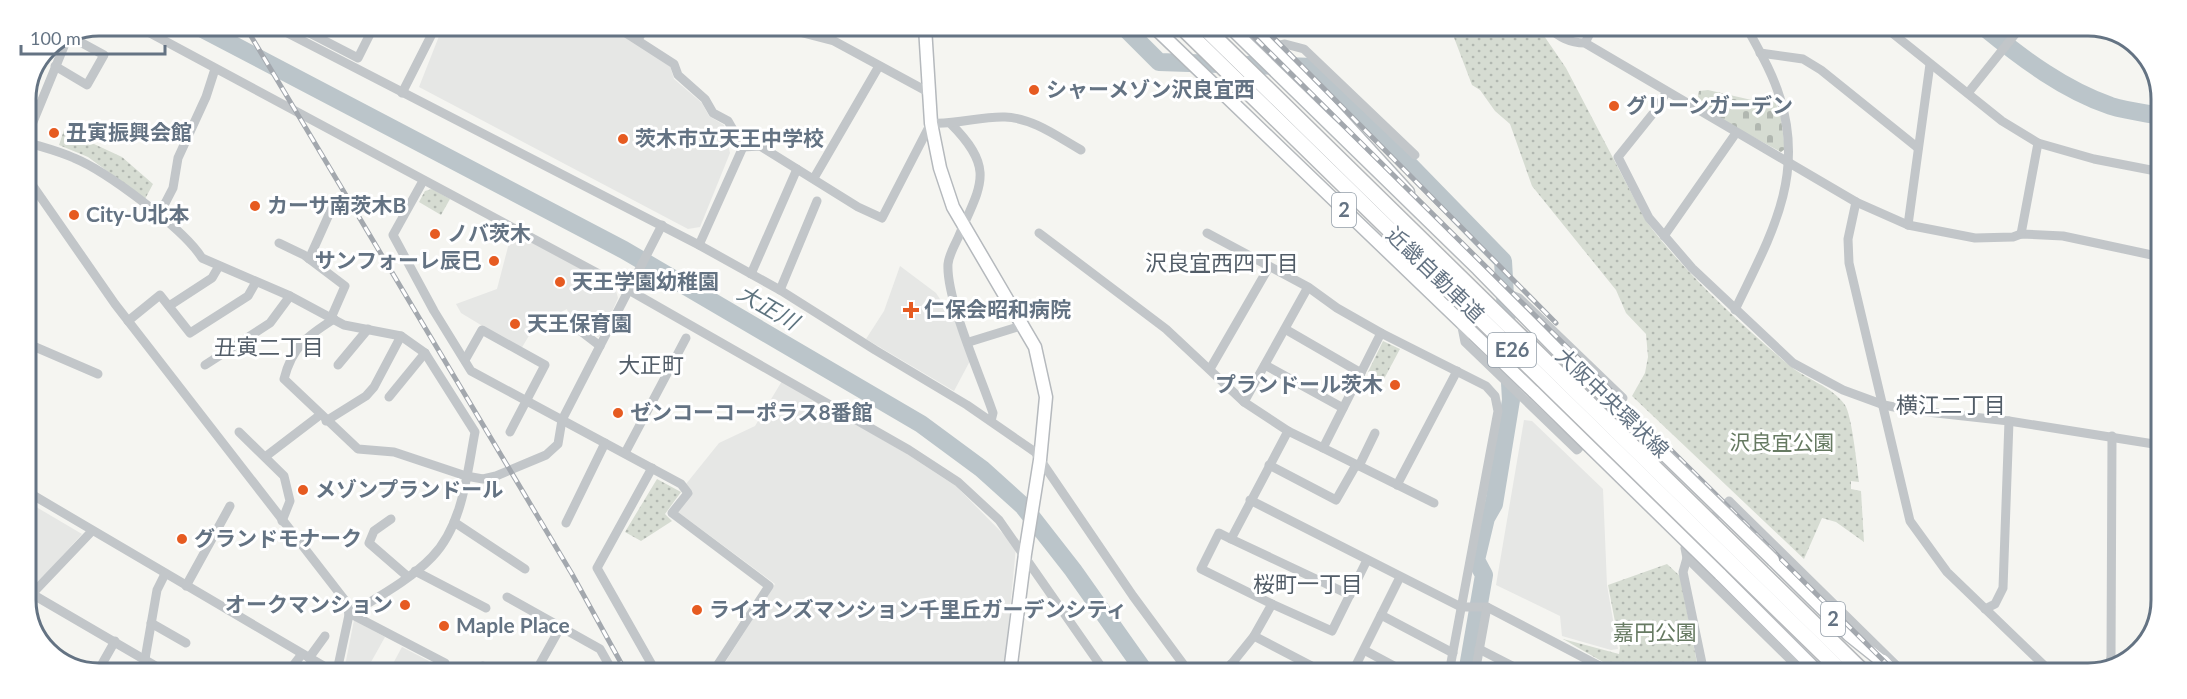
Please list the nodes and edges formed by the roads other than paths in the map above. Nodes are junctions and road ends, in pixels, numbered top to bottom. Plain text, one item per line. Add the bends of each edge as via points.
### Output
1 (155, 36) edge
2 (293, 36) edge
3 (318, 36) edge
4 (369, 36) edge
5 (431, 36) edge
6 (633, 36) edge
7 (640, 36) edge
8 (815, 36) edge
9 (927, 36) edge
10 (1163, 36) edge
11 (1191, 36) edge
12 (1213, 36) edge
13 (1239, 36) edge
14 (1268, 36) edge
15 (1558, 36) edge
16 (1588, 36) edge
17 (1751, 36) edge
18 (1896, 36) edge
19 (2014, 36) edge
20 (638, 39) junction
21 (77, 40) edge
22 (1585, 43) junction
23 (1275, 46) junction
24 (63, 48) edge
25 (1760, 53) junction
26 (1930, 64) junction
27 (55, 66) junction
28 (879, 66) junction
29 (215, 69) junction
30 (402, 93) junction
31 (930, 93) junction
32 (1666, 93) junction
33 (1968, 93) junction
34 (36, 113) edge
35 (931, 123) junction
36 (951, 124) junction
37 (1736, 133) junction
38 (36, 141) edge
39 (2038, 143) junction
40 (743, 147) junction
41 (1918, 148) junction
42 (1081, 150) dead end
43 (1415, 155) dead end
44 (1789, 163) junction
45 (797, 169) junction
46 (2151, 170) edge
47 (814, 178) junction
48 (423, 181) junction
49 (36, 190) edge
50 (817, 201) dead end
51 (1856, 202) junction
52 (331, 210) dead end
53 (159, 215) junction
54 (964, 224) junction
55 (662, 225) junction
56 (1908, 225) junction
57 (1039, 233) dead end
58 (1207, 233) dead end
59 (2021, 234) junction
60 (1664, 236) junction
61 (279, 243) dead end
62 (699, 244) junction
63 (2151, 255) edge
64 (309, 259) junction
65 (219, 266) junction
66 (1269, 267) junction
67 (1478, 269) junction
68 (751, 274) junction
69 (256, 282) junction
70 (1308, 287) junction
71 (1494, 288) junction
72 (627, 290) junction
73 (780, 290) junction
74 (290, 296) junction
75 (169, 306) junction
76 (1735, 310) junction
77 (561, 316) dead end
78 (332, 319) junction
79 (128, 321) junction
80 (1461, 322) junction
81 (1024, 325) junction
82 (368, 328) junction
83 (1285, 329) junction
84 (1381, 333) junction
85 (400, 336) junction
86 (686, 338) dead end
87 (969, 342) junction
88 (600, 346) junction
89 (36, 347) edge
90 (425, 353) junction
91 (465, 360) junction
92 (206, 365) dead end
93 (338, 365) dead end
94 (1265, 365) junction
95 (1210, 369) junction
96 (1457, 371) junction
97 (1361, 373) junction
98 (98, 374) dead end
99 (389, 397) dead end
100 (526, 400) junction
101 (1244, 402) junction
102 (1884, 405) junction
103 (1343, 408) junction
104 (323, 418) junction
105 (562, 420) junction
106 (991, 421) junction
107 (2009, 421) junction
108 (1288, 430) junction
109 (239, 432) dead end
110 (510, 432) dead end
111 (1376, 433) dead end
112 (2112, 436) junction
113 (605, 443) junction
114 (2151, 443) edge
115 (1323, 448) junction
116 (625, 453) junction
117 (265, 457) junction
118 (1040, 465) junction
119 (1269, 465) junction
120 (1357, 465) junction
121 (652, 468) junction
122 (466, 476) junction
123 (1397, 485) junction
124 (36, 497) edge
125 (1250, 500) junction
126 (1434, 503) dead end
127 (230, 506) dead end
128 (391, 519) dead end
129 (282, 521) junction
130 (454, 522) junction
131 (566, 523) dead end
132 (92, 531) junction
133 (1231, 539) junction
134 (1025, 554) junction
135 (1686, 558) junction
136 (1367, 560) junction
137 (525, 569) dead end
138 (411, 573) junction
139 (165, 574) junction
140 (1401, 577) junction
141 (186, 586) junction
142 (36, 590) edge
143 (1350, 595) junction
144 (36, 596) edge
145 (507, 597) dead end
146 (1272, 603) junction
147 (1461, 607) junction
148 (1487, 607) junction
149 (486, 608) dead end
150 (1985, 609) junction
151 (350, 614) junction
152 (1382, 615) junction
153 (151, 622) junction
154 (561, 628) junction
155 (325, 636) dead end
156 (1254, 636) junction
157 (115, 641) junction
158 (186, 643) dead end
159 (1479, 649) junction
160 (1364, 650) junction
161 (1452, 653) junction
162 (306, 656) junction
163 (145, 659) junction
164 (2111, 659) edge
165 (608, 662) edge
166 (103, 663) edge
167 (151, 663) edge
168 (299, 663) edge
169 (318, 663) edge
170 (339, 663) edge
171 (444, 663) edge
172 (541, 663) edge
173 (652, 663) edge
174 (719, 663) edge
175 (1011, 663) edge
176 (1099, 663) edge
177 (1182, 663) edge
178 (1232, 663) edge
179 (1307, 663) edge
180 (1357, 663) edge
181 (1388, 663) edge
182 (1450, 663) edge
183 (1476, 663) edge
184 (1506, 663) edge
185 (1594, 663) edge
186 (1702, 663) edge
187 (1794, 663) edge
188 (1809, 663) edge
189 (1833, 663) edge
190 (1854, 663) edge
191 (1882, 663) edge
192 (1894, 663) edge
193 (2041, 663) edge

1 - 29 street
2 - 30 street
3 - 4 street via 358,58
5 - 30 street
6 - 20 street
7 - 20 street
8 - 28 street via 834,41
9 - 31 main road
10 - 80 main road, 2
11 - 189 highway, 近畿自動車道 / E26, bridge
12 - 190 highway, 近畿自動車道 / E26, bridge
13 - 67 main road, 大阪中央環状線 / 2
14 - 23 main road
15 - 22 street
16 - 22 street
17 - 25 street
18 - 26 street
19 - 33 street
20 - 40 street via 674,64 678,75 705,99 713,113 728,121
21 - 27 street via 104,55 87,85
22 - 32 street
23 - 43 street via 1286,44 1304,49
23 - 67 main road
24 - 27 street
25 - 41 street via 1803,59
25 - 44 street via 1780,97 1788,130
26 - 33 street
26 - 41 street
27 - 34 street
28 - 31 street
28 - 47 street
29 - 48 street
29 - 53 street via 178,158 173,188
30 - 55 street
31 - 35 main road
32 - 37 street
32 - 60 street via 1618,157 1649,218
33 - 39 street
35 - 36 street
35 - 47 street via 882,218
35 - 54 main road via 940,168 953,207
36 - 42 street via 1005,117 1021,120
36 - 54 street via 976,155 981,171 979,192
37 - 44 street
37 - 60 street
38 - 53 street via 75,158
39 - 46 street
39 - 59 street
40 - 45 street via 760,146
40 - 62 street
41 - 56 street
44 - 51 street
44 - 76 street via 1777,220
45 - 47 street
45 - 68 street
48 - 72 street
48 - 91 street via 393,235
49 - 79 street
50 - 73 street
51 - 56 street
51 - 102 street via 1848,239 1849,263
52 - 64 street
53 - 65 street via 202,258
54 - 81 main road
54 - 87 street via 948,265 953,299
55 - 62 street
55 - 72 street
56 - 59 street via 1975,238
57 - 95 street via 1166,329
58 - 66 street
59 - 63 street via 2063,236
60 - 76 street
61 - 64 street
62 - 68 street
64 - 78 street via 345,286
65 - 69 street
65 - 75 street via 212,278
66 - 70 street
66 - 95 street
67 - 71 main road, 大阪中央環状線 / 2
68 - 73 street
69 - 74 street
69 - 75 street via 248,296 190,333
70 - 83 street
70 - 84 street
71 - 80 street via 1519,298 1623,398 1577,450 1465,342
71 - 191 main road, 大阪中央環状線 / 2, bridge
72 - 88 street
72 - 134 street via 909,450 958,482 999,520
73 - 106 street
74 - 78 street
74 - 92 street via 270,323
75 - 79 street via 160,295
76 - 102 street via 1793,363 1844,390
77 - 88 street
78 - 82 street
78 - 104 street via 290,357 284,379
79 - 129 street
80 - 188 main road, 2, bridge
81 - 87 street
81 - 118 main road via 1035,347 1046,397
82 - 85 street
82 - 93 street
83 - 94 street
83 - 97 street
84 - 96 street
84 - 97 street
85 - 90 street
85 - 104 street via 366,396
86 - 116 street
87 - 106 street via 993,413
88 - 105 street
89 - 98 street
90 - 99 street
90 - 122 street via 474,432
91 - 100 street via 471,371
91 - 100 street via 482,330 545,365
94 - 101 street
94 - 103 street
95 - 101 street
96 - 123 street
96 - 147 street via 1486,386 1495,396 1498,411
97 - 103 street
100 - 105 street
100 - 110 street
101 - 108 street
102 - 107 street
102 - 150 street via 1910,521 1947,572
103 - 115 street
104 - 117 street
104 - 122 street via 358,449 394,452
105 - 113 street
105 - 122 street via 558,444 546,455 496,476
106 - 118 street via 1035,452
107 - 112 street
107 - 150 street via 2003,588 1995,604
108 - 115 street
108 - 119 street
109 - 117 street
111 - 120 street
112 - 114 street
112 - 164 street
113 - 116 street
113 - 131 street
115 - 120 street
116 - 121 street
117 - 129 street via 284,476 290,501
118 - 134 main road
118 - 177 street
119 - 120 street via 1336,500
119 - 125 street
120 - 123 street
121 - 173 street via 597,568
121 - 174 street via 681,484 688,493 672,513 769,586
122 - 130 street
123 - 126 street
124 - 132 street
125 - 133 street
125 - 136 street
127 - 141 street
128 - 138 street via 374,531 369,543
129 - 151 street via 347,603
130 - 137 street
130 - 138 street via 432,557
132 - 139 street
132 - 142 street
133 - 143 street
133 - 146 street via 1219,533 1201,569
134 - 175 main road
134 - 176 street
135 - 186 street via 1683,572
135 - 187 street
135 - 192 street via 1685,548 1729,501
136 - 140 street
136 - 143 street
138 - 149 street
138 - 151 street
139 - 141 street
139 - 153 street via 157,590
140 - 147 street
140 - 152 street
141 - 162 street
143 - 146 street via 1332,631
144 - 157 street
145 - 154 street
146 - 156 street
147 - 148 street
147 - 161 street
148 - 159 street
148 - 185 street
150 - 193 street
151 - 170 street
151 - 171 street
152 - 160 street
152 - 161 street
153 - 158 street
153 - 163 street
154 - 165 street via 600,649
154 - 172 street
155 - 162 street
156 - 178 street
156 - 179 street
157 - 163 street
157 - 166 street
159 - 183 street
159 - 184 street
160 - 180 street
160 - 181 street
161 - 182 street
162 - 168 street
162 - 169 street
163 - 167 street

